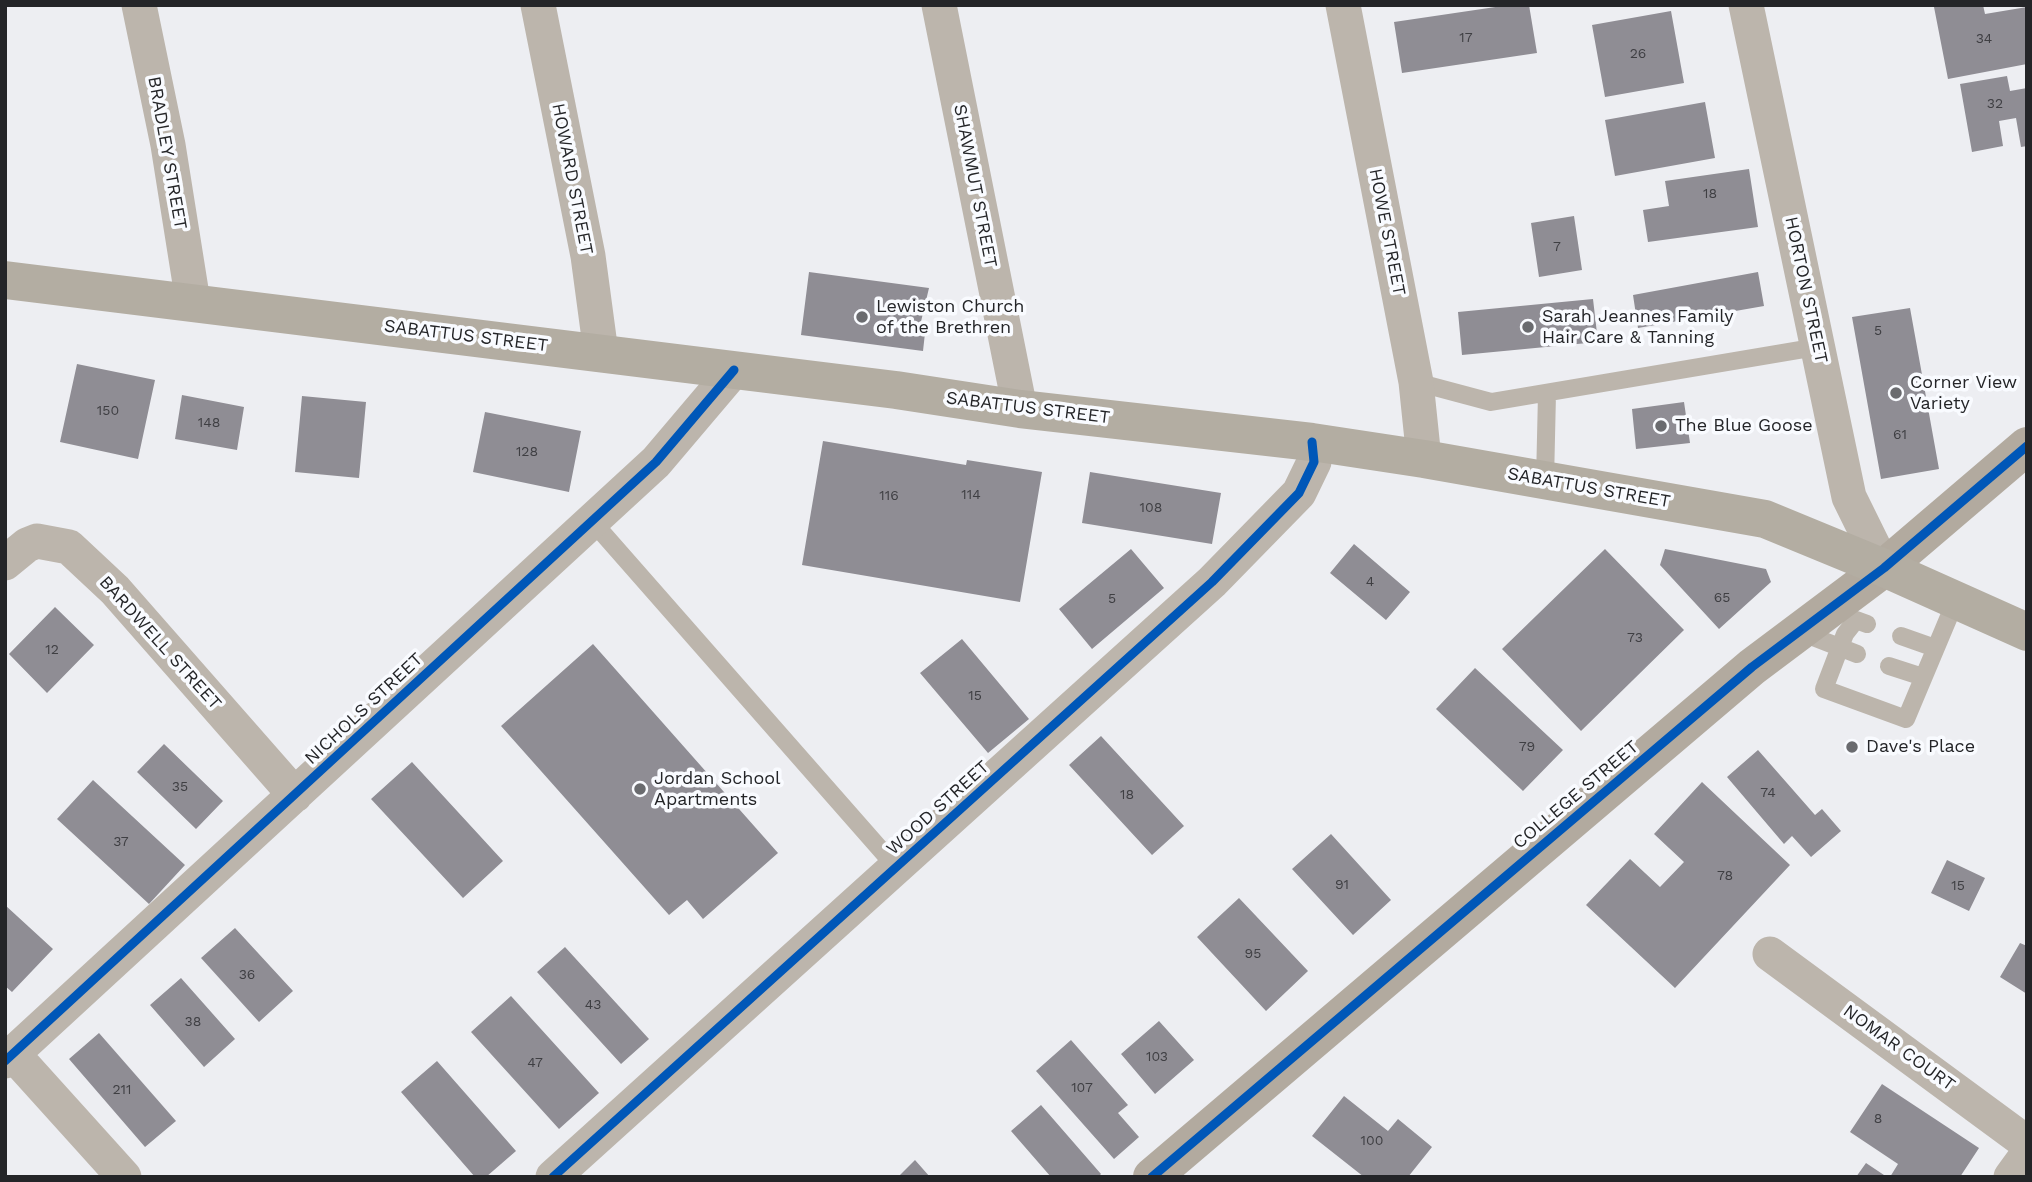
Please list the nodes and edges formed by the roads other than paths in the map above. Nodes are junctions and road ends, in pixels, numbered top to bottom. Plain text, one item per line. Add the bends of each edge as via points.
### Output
1 (139, 5) edge
2 (538, 5) edge
3 (939, 5) edge
4 (1343, 5) edge
5 (1746, 5) edge
6 (5, 280) edge
7 (193, 302) junction
8 (1818, 347) junction
9 (601, 353) junction
10 (734, 370) junction
11 (1416, 383) junction
12 (1547, 394) junction
13 (1020, 409) junction
14 (1312, 442) junction
15 (2027, 446) edge
16 (1424, 459) junction
17 (1545, 481) junction
18 (592, 521) junction
19 (5, 563) edge
20 (1884, 568) junction
21 (1956, 600) junction
22 (1867, 624) dead end
23 (1798, 631) junction
24 (2027, 632) edge
25 (1901, 636) dead end
26 (1839, 648) junction
27 (1935, 648) junction
28 (1857, 654) dead end
29 (1889, 666) dead end
30 (1923, 677) junction
31 (295, 795) junction
32 (896, 867) junction
33 (1770, 954) dead end
34 (9, 1058) edge
35 (2027, 1143) edge
36 (2027, 1155) edge
37 (124, 1177) edge
38 (553, 1177) edge
39 (1152, 1177) edge
40 (2011, 1177) edge

1 - 7 street, BRADLEY STREET
2 - 9 street, HOWARD STREET via 588,256
3 - 13 street, SHAWMUT STREET
4 - 11 street, HOWE STREET
5 - 8 street, HORTON STREET
6 - 7 main road, SABATTUS STREET
7 - 9 main road, SABATTUS STREET
8 - 12 lane
8 - 20 street, HORTON STREET via 1849,497
9 - 10 main road, SABATTUS STREET
10 - 13 main road, SABATTUS STREET
10 - 18 street, NICHOLS STREET via 656,462
11 - 12 lane via 1491,402
11 - 16 street, HOWE STREET
12 - 17 lane
13 - 14 main road, SABATTUS STREET
14 - 16 main road, SABATTUS STREET
14 - 32 street, WOOD STREET via 1314,462 1290,503 1212,582
15 - 20 main road, COLLEGE STREET
16 - 17 main road, SABATTUS STREET
17 - 20 main road, SABATTUS STREET via 1765,519
18 - 31 street, NICHOLS STREET
18 - 32 lane
19 - 31 street, BARDWELL STREET via 37,541 69,547 115,590
20 - 21 main road, SABATTUS STREET
20 - 23 main road, COLLEGE STREET
21 - 24 main road, SABATTUS STREET
21 - 27 lane
22 - 26 lane via 1856,620
23 - 26 lane
23 - 39 main road, COLLEGE STREET
25 - 27 lane
26 - 28 lane
26 - 30 lane via 1824,689 1906,719
27 - 30 lane
29 - 30 lane
31 - 34 street, NICHOLS STREET
32 - 38 street, WOOD STREET
33 - 35 street, NOMAR COURT
34 - 37 street
36 - 40 street

